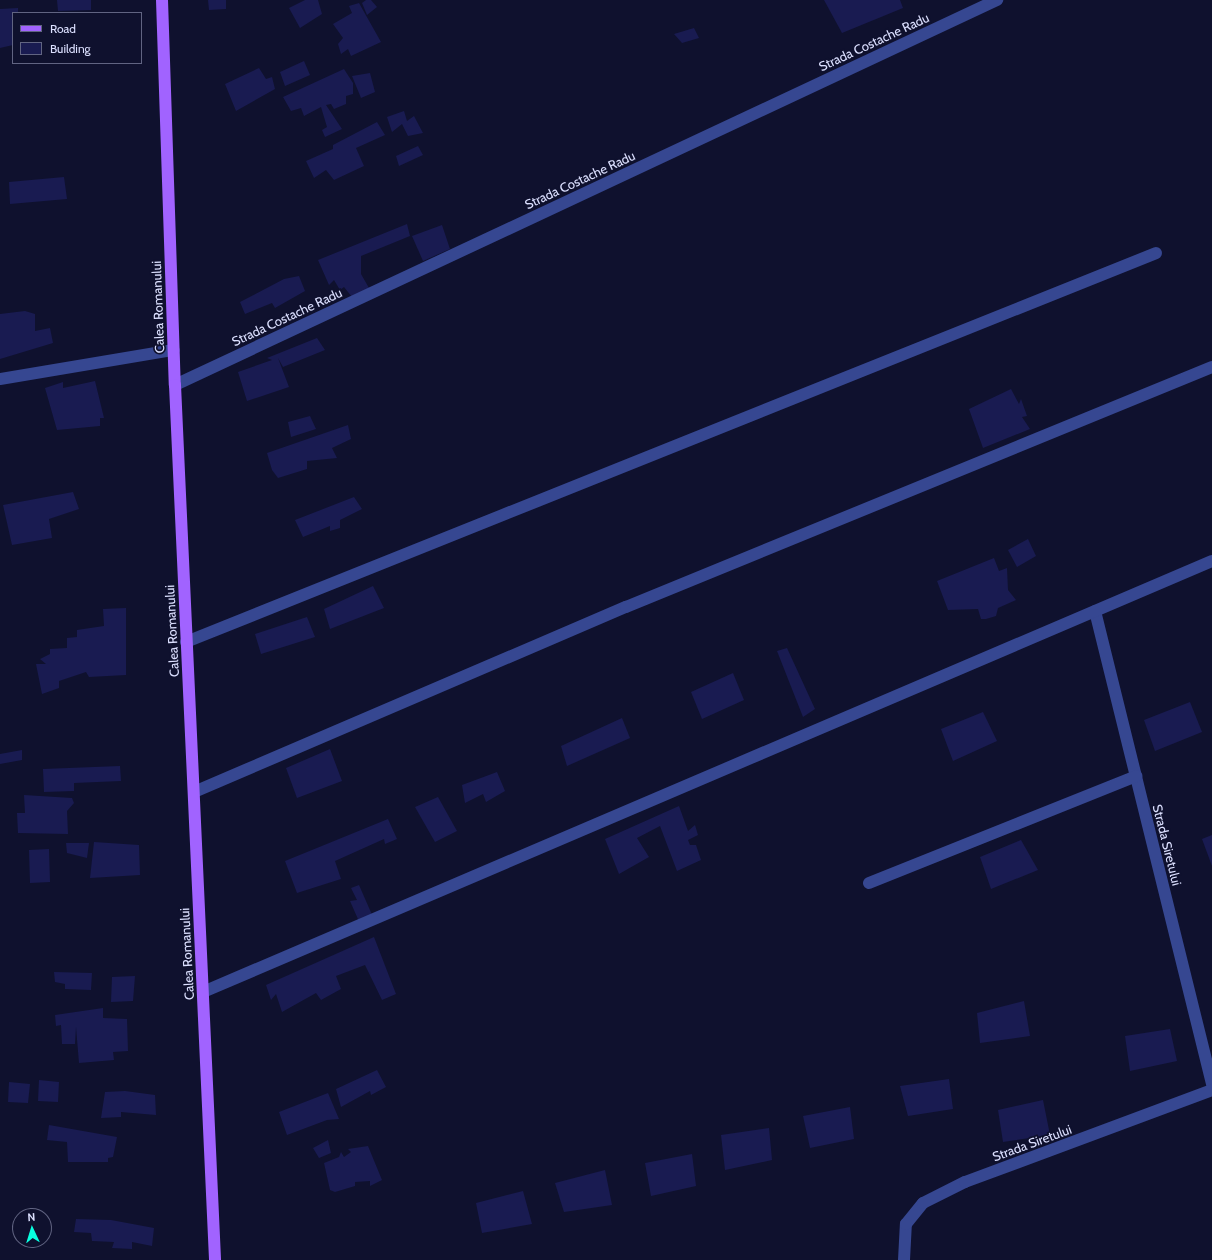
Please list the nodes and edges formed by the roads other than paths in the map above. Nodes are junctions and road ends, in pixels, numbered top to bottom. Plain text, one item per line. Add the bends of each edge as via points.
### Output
1 (162, 0) edge
2 (998, 0) edge
3 (1156, 253) dead end
4 (174, 350) junction
5 (1212, 366) edge
6 (0, 379) edge
7 (175, 384) junction
8 (1212, 561) edge
9 (1095, 612) junction
10 (186, 642) junction
11 (1136, 776) junction
12 (194, 792) junction
13 (869, 883) dead end
14 (203, 992) junction
15 (1212, 1085) edge
16 (1212, 1090) edge
17 (215, 1260) edge
18 (904, 1260) edge

1 - 4 main road, Calea Romanului
2 - 7 street, Strada Costache Radu
3 - 10 street
4 - 6 street
4 - 7 main road, Calea Romanului
5 - 12 street via 634,604
7 - 10 main road, Calea Romanului
8 - 9 street
9 - 11 street, Strada Siretului
9 - 14 street
10 - 12 main road, Calea Romanului
11 - 13 street
11 - 15 street, Strada Siretului
12 - 14 main road, Calea Romanului
14 - 17 main road, Calea Romanului
16 - 18 street, Strada Siretului via 965,1182 923,1203 906,1224

